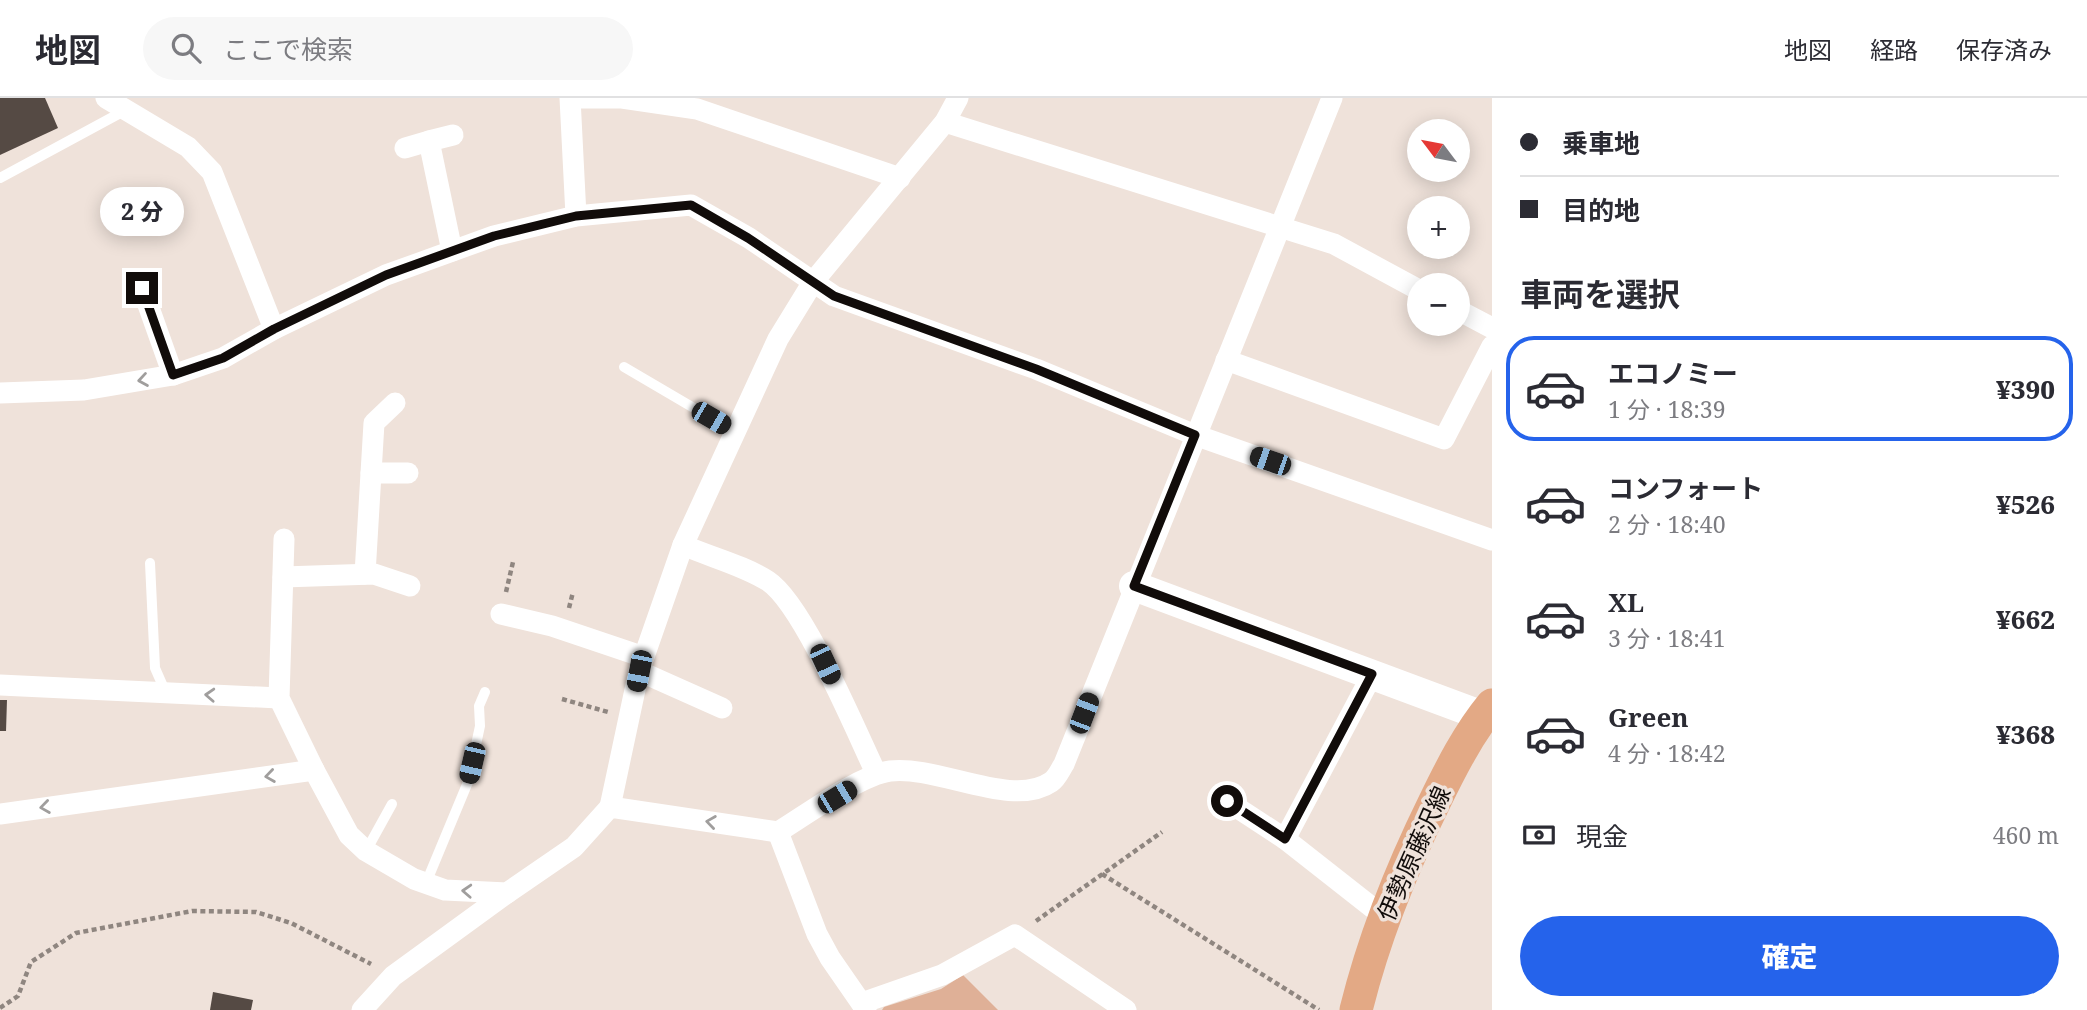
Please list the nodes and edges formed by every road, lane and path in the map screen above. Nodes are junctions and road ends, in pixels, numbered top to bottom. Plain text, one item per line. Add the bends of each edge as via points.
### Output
1 (106, 98) edge
2 (958, 98) edge
3 (1332, 98) edge
4 (124, 111) junction
5 (945, 122) junction
6 (453, 135) dead end
7 (429, 141) junction
8 (405, 148) dead end
9 (0, 178) edge
10 (900, 178) junction
11 (576, 216) junction
12 (1281, 228) junction
13 (452, 251) junction
14 (813, 282) junction
15 (1407, 284) edge
16 (142, 288) dead end
17 (1470, 316) edge
18 (1492, 328) edge
19 (274, 329) junction
20 (1492, 346) edge
21 (1226, 360) junction
22 (624, 367) dead end
23 (173, 375) junction
24 (0, 393) edge
25 (395, 403) dead end
26 (733, 431) junction
27 (1195, 435) junction
28 (371, 472) junction
29 (408, 473) dead end
30 (284, 539) dead end
31 (1492, 540) edge
32 (683, 545) junction
33 (513, 562) dead end
34 (150, 564) dead end
35 (365, 574) junction
36 (283, 577) junction
37 (410, 586) dead end
38 (1134, 586) junction
39 (501, 614) joint
40 (641, 664) junction
41 (1372, 674) junction
42 (0, 685) edge
43 (485, 692) dead end
44 (166, 693) junction
45 (279, 698) junction
46 (562, 699) dead end
47 (722, 708) dead end
48 (1487, 711) edge
49 (629, 718) junction
50 (314, 770) junction
51 (876, 773) junction
52 (1227, 801) dead end
53 (392, 804) dead end
54 (610, 807) junction
55 (0, 814) edge
56 (778, 832) junction
57 (1162, 832) dead end
58 (1285, 839) junction
59 (366, 851) junction
60 (1102, 874) junction
61 (426, 883) junction
62 (507, 893) junction
63 (1383, 916) junction
64 (1015, 935) junction
65 (393, 976) junction
66 (864, 1007) edge
67 (0, 1008) edge
68 (362, 1010) edge
69 (1126, 1010) edge
70 (1319, 1010) edge
71 (1356, 1010) edge

1 - 4 street
2 - 5 street
3 - 12 street
4 - 9 lane
4 - 19 street via 188,147 212,172
5 - 10 street
5 - 12 street
6 - 7 street
7 - 8 street
7 - 13 street
10 - 11 street via 697,109 622,98 570,98
10 - 14 street
11 - 13 street
11 - 14 street via 691,205
12 - 15 street via 1334,244
12 - 21 street
13 - 19 street via 386,275
14 - 26 street via 778,339
14 - 27 street via 834,296 1036,369
16 - 23 street
17 - 18 street
19 - 23 street via 223,358
20 - 21 street via 1444,439
21 - 27 street
22 - 26 lane
23 -> 24 street via 83,390
25 - 28 street via 374,423
26 - 32 street
27 - 31 street
27 - 38 street
28 - 29 street
28 - 35 street
30 - 36 street
32 - 40 street
32 - 51 street via 769,582 786,601 825,664
33 - 39 path
34 - 44 lane via 156,668
35 - 36 street
35 - 37 street
36 - 45 street
38 - 41 street
38 - 51 street via 1054,780 1034,790 1016,792 922,771
39 - 40 street via 552,626
40 - 47 street
40 - 49 street
41 - 48 street
41 - 58 street
42 - 44 street
43 - 61 lane via 468,782
45 -> 44 street
45 - 50 street
46 - 49 path
48 - 63 main road, 伊勢原藤沢線 via 1435,801
49 - 54 street
50 -> 55 street
50 - 59 street via 349,835
51 - 56 street
52 - 58 street
53 - 59 lane
56 -> 54 street
54 - 62 street via 574,847
56 - 66 street via 817,934
57 - 60 path
58 - 63 street
59 - 61 street
60 - 64 path
60 - 70 path
62 -> 61 street via 445,890
62 - 65 street
63 - 71 main road, 伊勢原藤沢線
64 - 66 street via 942,975
64 - 69 street
65 - 67 path via 291,923 256,912 192,911 76,933 31,962 18,996
65 - 68 street

